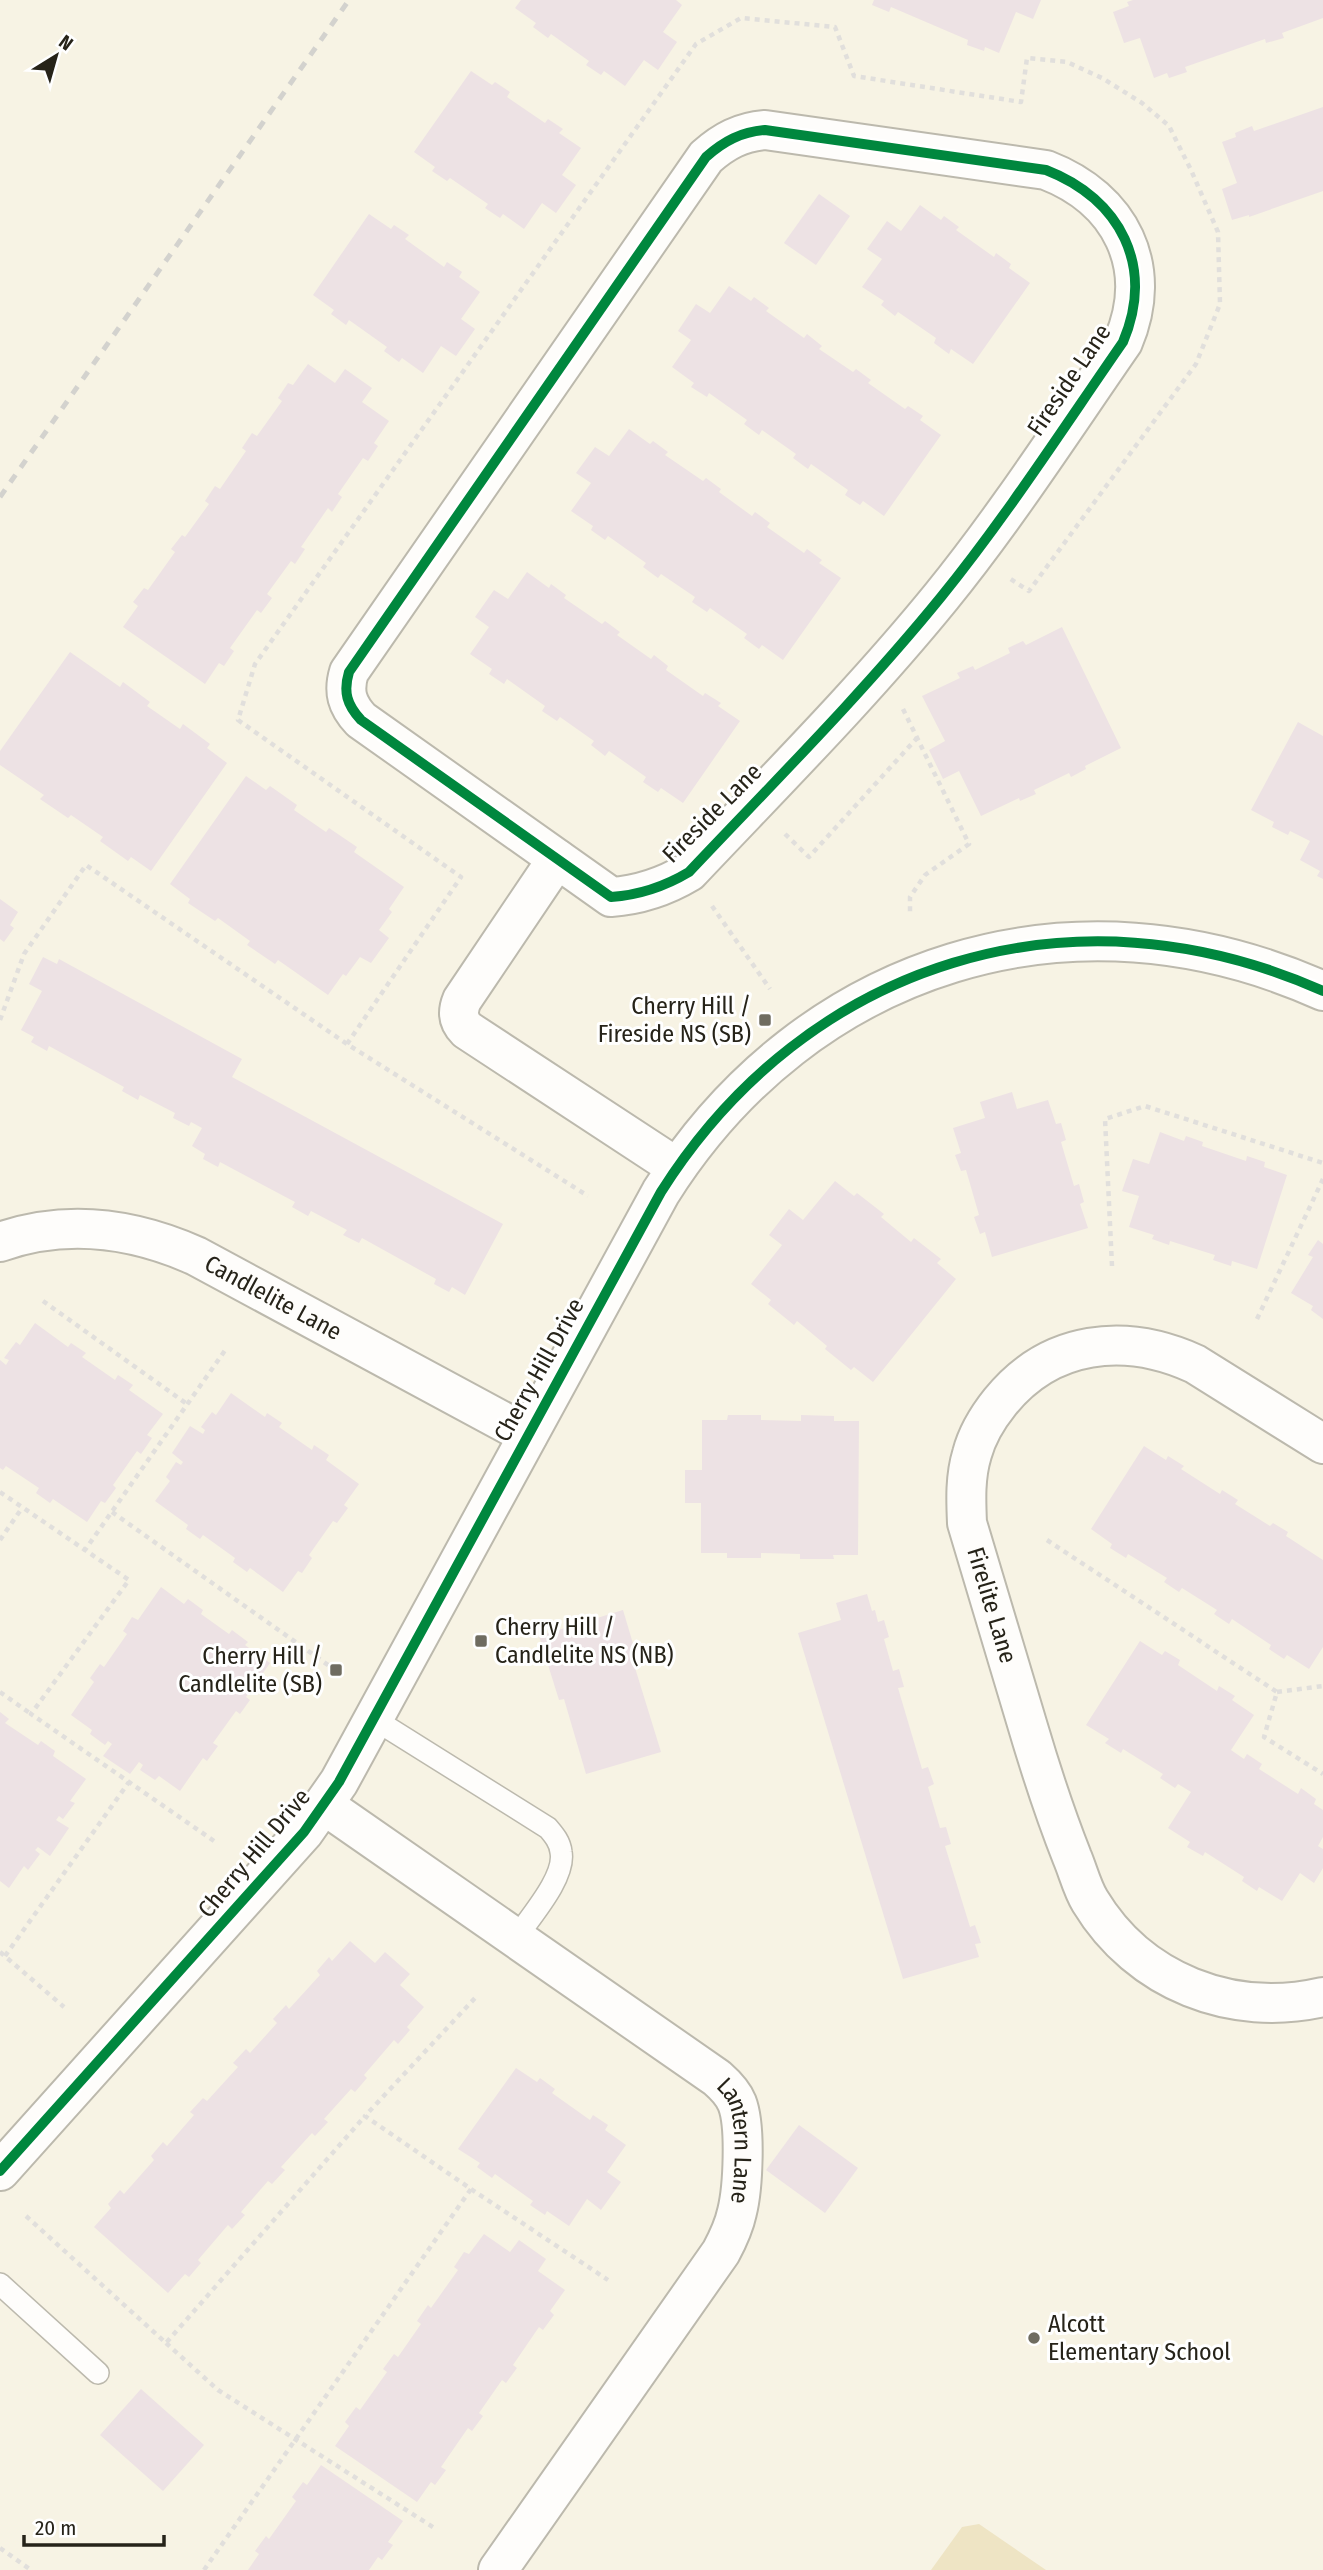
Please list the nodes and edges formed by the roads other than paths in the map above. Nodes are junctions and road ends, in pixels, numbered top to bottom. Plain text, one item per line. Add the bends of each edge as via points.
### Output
1 (557, 859) junction
2 (1323, 991) edge
3 (676, 1167) junction
4 (0, 1242) edge
5 (528, 1435) junction
6 (1323, 1444) edge
7 (374, 1719) junction
8 (324, 1805) junction
9 (516, 1938) junction
10 (1323, 1997) edge
11 (0, 2171) edge
12 (0, 2284) edge
13 (98, 2373) dead end
14 (498, 2570) edge

1 - 1 street, Fireside Lane via 611,897 651,891 689,872 875,675 943,594 1124,342 1130,327 1135,296 1132,257 1112,217 1083,188 1046,170 765,130 733,137 706,157 349,672 346,684 346,698 361,720
1 - 3 street via 462,1000 461,1024
2 - 3 street, Cherry Hill Drive via 1231,957 1148,943 1074,942 976,957 893,986 820,1026 742,1089
3 - 5 street, Cherry Hill Drive
4 - 5 street, Candlelite Lane via 42,1232 91,1229 170,1245
5 - 7 street, Cherry Hill Drive
6 - 10 street, Firelite Lane via 1195,1364 1141,1346 1106,1345 1053,1359 1011,1388 988,1417 972,1452 965,1489 967,1523 1051,1802 1088,1899 1132,1952 1161,1974 1194,1990 1253,2004
7 - 8 street, Cherry Hill Drive
7 - 9 lane via 548,1828 557,1840 561,1867
8 - 9 street, Lantern Lane
8 - 11 street, Cherry Hill Drive
9 - 14 street, Lantern Lane via 728,2088 741,2116 741,2157 737,2212 721,2252
12 - 13 lane

